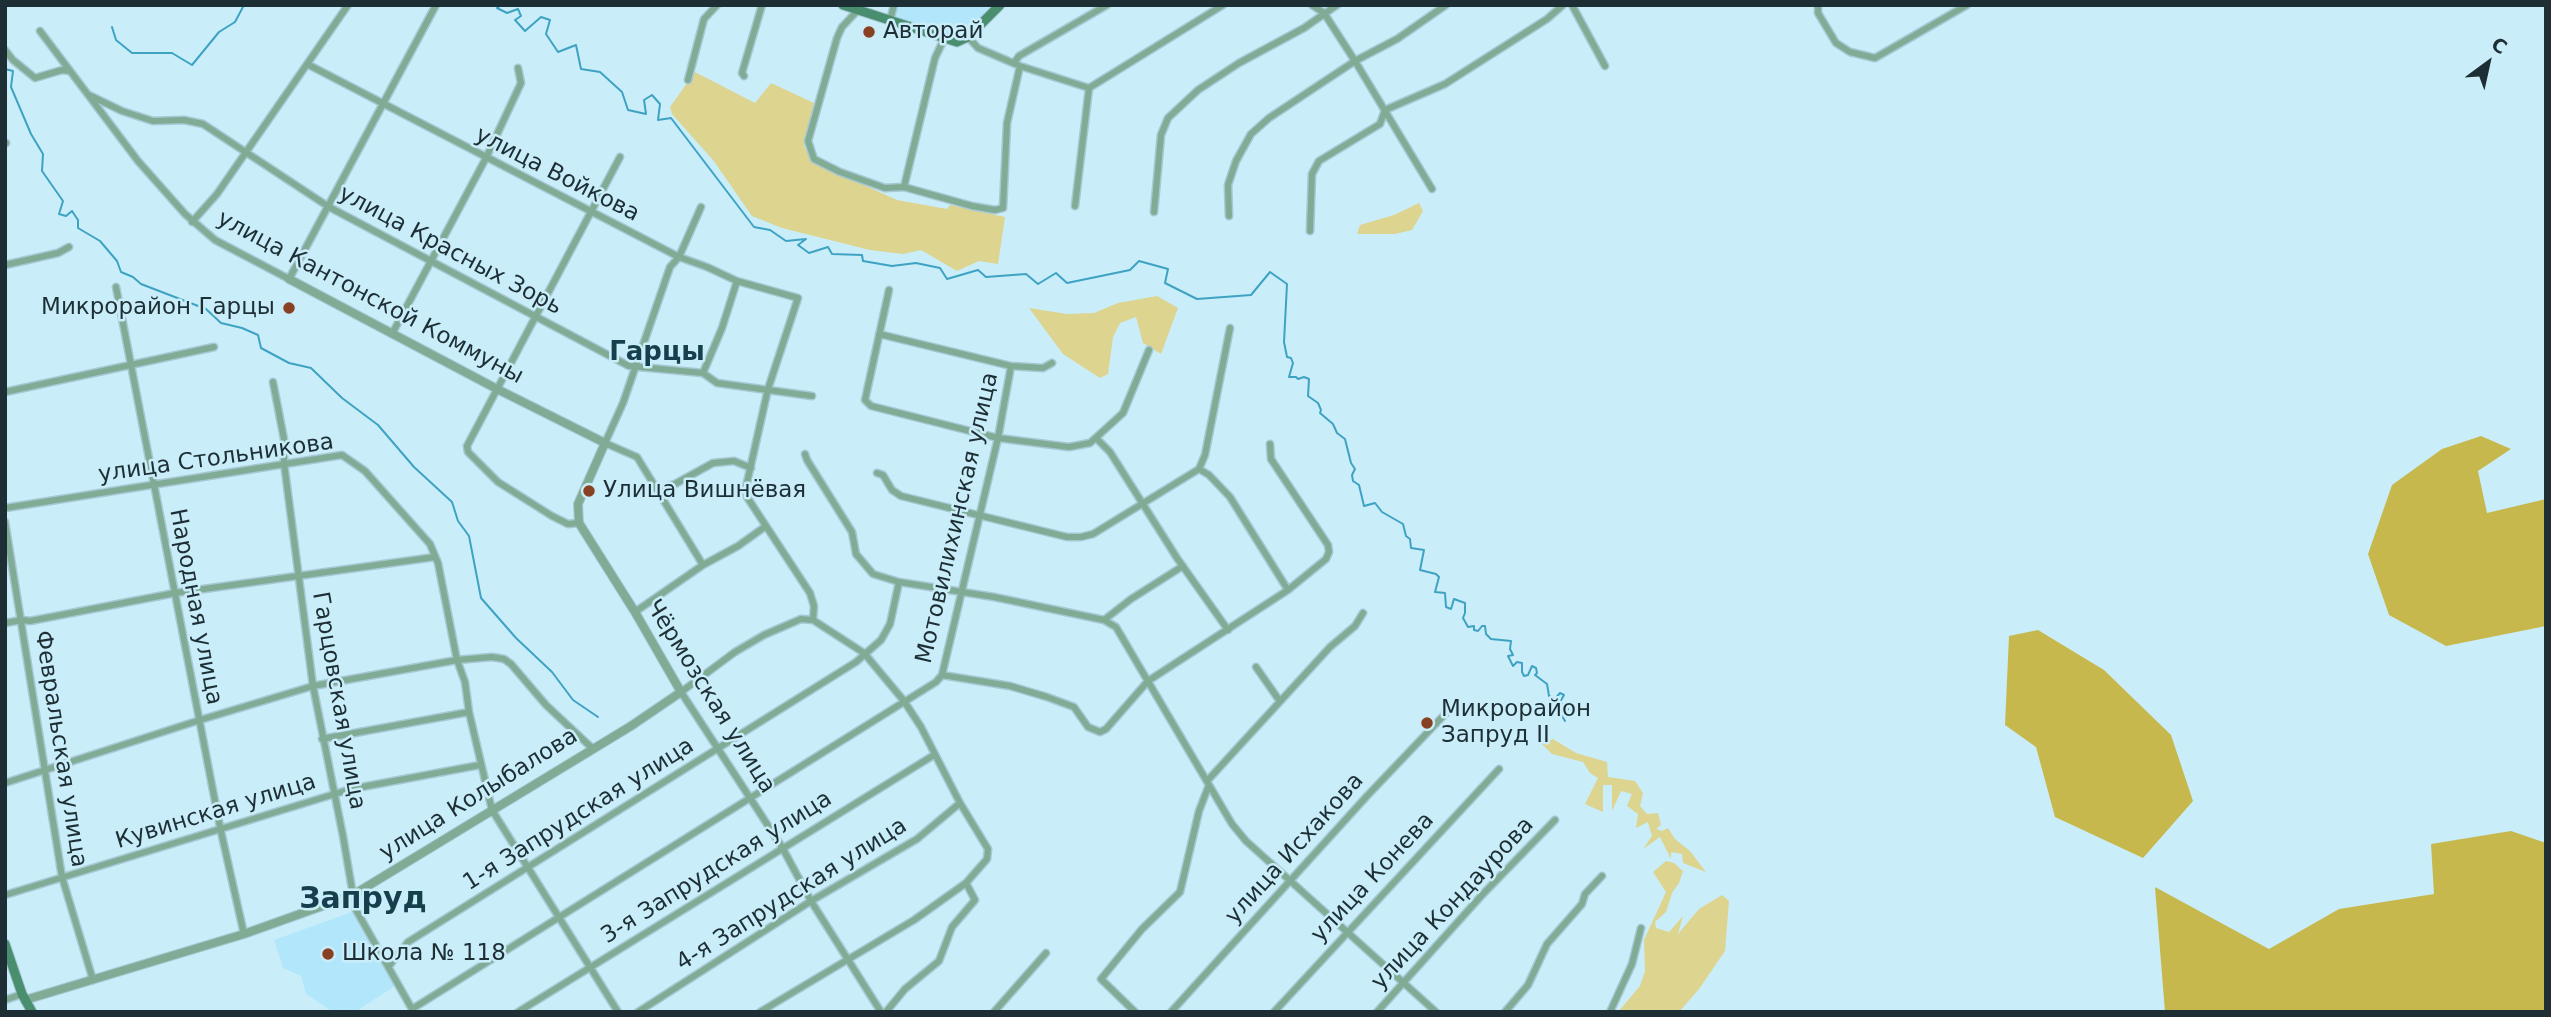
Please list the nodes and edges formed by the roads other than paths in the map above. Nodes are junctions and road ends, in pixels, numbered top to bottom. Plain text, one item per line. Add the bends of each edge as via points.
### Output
1 (348, 5) edge
2 (436, 5) edge
3 (717, 5) edge
4 (762, 5) edge
5 (843, 5) edge
6 (894, 5) edge
7 (1000, 5) edge
8 (1107, 5) edge
9 (1223, 5) edge
10 (1312, 5) edge
11 (1337, 5) edge
12 (1446, 5) edge
13 (1563, 5) edge
14 (1572, 5) edge
15 (1818, 5) edge
16 (1967, 5) edge
17 (859, 10) junction
18 (1324, 13) junction
19 (890, 21) junction
20 (40, 31) dead end
21 (968, 37) junction
22 (943, 39) junction
23 (5, 50) edge
24 (1355, 61) junction
25 (307, 64) junction
26 (1017, 64) junction
27 (1605, 66) dead end
28 (518, 68) dead end
29 (70, 71) junction
30 (744, 76) dead end
31 (688, 80) dead end
32 (1089, 88) junction
33 (89, 95) junction
34 (382, 104) junction
35 (1385, 110) junction
36 (245, 153) junction
37 (620, 157) dead end
38 (486, 158) junction
39 (904, 187) junction
40 (1432, 189) dead end
41 (1075, 206) dead end
42 (329, 207) junction
43 (701, 207) dead end
44 (590, 211) junction
45 (1154, 212) dead end
46 (1230, 216) dead end
47 (192, 222) junction
48 (1310, 231) dead end
49 (69, 247) dead end
50 (678, 257) junction
51 (432, 260) junction
52 (5, 265) edge
53 (289, 279) junction
54 (737, 281) junction
55 (116, 287) dead end
56 (888, 290) dead end
57 (535, 315) junction
58 (1230, 328) dead end
59 (393, 334) junction
60 (879, 334) junction
61 (215, 347) dead end
62 (1149, 350) dead end
63 (1052, 363) dead end
64 (130, 365) junction
65 (1011, 366) junction
66 (636, 368) junction
67 (703, 373) junction
68 (273, 382) dead end
69 (768, 389) junction
70 (496, 390) junction
71 (5, 392) edge
72 (812, 396) dead end
73 (998, 438) junction
74 (1097, 439) junction
75 (605, 443) junction
76 (1270, 444) dead end
77 (805, 454) dead end
78 (284, 463) junction
79 (751, 468) junction
80 (1199, 469) junction
81 (877, 473) dead end
82 (153, 485) junction
83 (658, 489) junction
84 (1142, 503) junction
85 (5, 508) edge
86 (979, 515) junction
87 (5, 522) edge
88 (579, 523) junction
89 (766, 526) junction
90 (435, 557) junction
91 (703, 565) junction
92 (1183, 566) junction
93 (299, 575) junction
94 (899, 582) junction
95 (1288, 590) junction
96 (960, 592) junction
97 (175, 593) junction
98 (635, 612) junction
99 (1363, 613) dead end
100 (22, 620) junction
101 (813, 620) junction
102 (1104, 620) junction
103 (5, 623) edge
104 (1228, 630) junction
105 (864, 653) junction
106 (457, 660) junction
107 (1256, 667) dead end
108 (942, 675) junction
109 (1148, 681) junction
110 (313, 686) junction
111 (681, 692) junction
112 (1279, 700) junction
113 (904, 701) junction
114 (469, 712) junction
115 (1447, 712) dead end
116 (200, 720) junction
117 (322, 739) junction
118 (592, 748) junction
119 (718, 748) junction
120 (934, 755) junction
121 (480, 765) junction
122 (1499, 769) dead end
123 (46, 771) junction
124 (5, 783) edge
125 (1208, 783) junction
126 (334, 794) junction
127 (750, 798) junction
128 (960, 803) junction
129 (492, 810) junction
130 (1555, 820) dead end
131 (220, 827) junction
132 (782, 847) junction
133 (528, 867) junction
134 (1602, 876) dead end
135 (62, 877) junction
136 (1291, 880) junction
137 (966, 883) junction
138 (5, 895) edge
139 (353, 895) junction
140 (811, 901) junction
141 (560, 917) junction
142 (1641, 928) dead end
143 (1348, 931) junction
144 (244, 934) junction
145 (5, 944) edge
146 (1046, 953) dead end
147 (848, 958) junction
148 (389, 966) junction
149 (590, 967) junction
150 (93, 980) junction
151 (1403, 981) junction
152 (23, 997) junction
153 (5, 1000) edge
154 (413, 1010) edge
155 (32, 1012) edge
156 (519, 1012) edge
157 (618, 1012) edge
158 (638, 1012) edge
159 (760, 1012) edge
160 (883, 1012) edge
161 (994, 1012) edge
162 (1135, 1012) edge
163 (1171, 1012) edge
164 (1274, 1012) edge
165 (1377, 1012) edge
166 (1436, 1012) edge
167 (1505, 1012) edge
168 (1610, 1012) edge

1 - 25 street
2 - 34 street
3 - 31 street via 704,19
4 - 30 street
5 - 17 main road
6 - 19 street
7 - 21 main road
8 - 26 street via 1019,56
9 - 32 street
10 - 18 street
11 - 18 street
12 - 24 street
13 - 35 street via 1445,84
14 - 27 street
15 - 16 street via 1836,43 1875,58
17 - 19 main road
17 - 39 street via 842,27 808,141 814,159 840,173 885,188
18 - 24 street
18 - 45 street via 1198,90 1168,118 1161,135
19 - 22 main road
20 - 29 street, улица Кантонской Коммуны
21 - 22 main road via 957,42
21 - 26 street via 978,48
22 - 39 street
23 - 29 street via 35,78
24 - 35 street
24 - 46 street via 1251,134 1228,185
25 - 34 street, улица Войкова
25 - 36 street
26 - 32 street
26 - 39 street via 1007,123 1003,208 972,206
28 - 38 street via 521,83
29 - 33 street, улица Кантонской Коммуны
32 - 41 street
33 - 36 street, улица Красных Зорь via 153,121 203,124
33 - 47 street, улица Кантонской Коммуны via 138,161
34 - 38 street, улица Войкова
34 - 42 street
35 - 40 street
35 - 48 street via 1380,124 1319,161 1312,174
36 - 42 street, улица Красных Зорь
36 - 47 street
37 - 44 street
38 - 44 street, улица Войкова
38 - 51 street
42 - 51 street, улица Красных Зорь
42 - 53 street
43 - 50 street
44 - 50 street, улица Войкова
44 - 57 street
47 - 53 street, улица Кантонской Коммуны via 215,240
49 - 52 street
50 - 54 street, улица Войкова
50 - 66 street via 670,267
51 - 57 street, улица Красных Зорь
51 - 59 street
53 - 59 street, улица Кантонской Коммуны
54 - 67 street
54 - 69 street, улица Войкова via 798,298
55 - 64 street, Народная улица
56 - 60 street
57 - 66 street, улица Красных Зорь
57 - 70 street
58 - 80 street
59 - 70 street, улица Кантонской Коммуны
60 - 65 street
60 - 73 street via 865,400 871,406
61 - 64 street
62 - 74 street via 1123,413
63 - 65 street via 1043,368
64 - 71 street
64 - 82 street, Народная улица
65 - 73 street, Мотовилихинская улица
66 - 67 street, улица Красных Зорь
66 - 75 street
67 - 69 street, улица Красных Зорь via 717,383
68 - 78 street, Гарцовская улица
69 - 72 street, улица Красных Зорь
69 - 79 street
70 - 75 street, улица Кантонской Коммуны
70 - 88 street via 468,452 498,482 552,516 568,524
73 - 74 street via 1069,447
73 - 86 street, Мотовилихинская улица
74 - 84 street via 1111,452
75 - 83 street, улица Кантонской Коммуны via 637,457
75 - 88 street via 578,503
76 - 95 street via 1271,458 1329,552
77 - 94 street via 852,532 856,554 864,566 873,574
78 - 82 street, улица Стольникова
78 - 90 street, улица Стольникова via 342,455 365,471 405,513
78 - 93 street, Гарцовская улица
79 - 83 street via 734,461 713,463
79 - 89 street via 747,497
80 - 84 street
80 - 95 street via 1230,497
81 - 86 street via 901,496
82 - 85 street, улица Стольникова
82 - 97 street, Народная улица
83 - 91 street, улица Кантонской Коммуны
84 - 86 street via 1081,537
84 - 92 street
86 - 96 street, Мотовилихинская улица
87 - 100 street, Февральская улица
88 - 98 street, Чёрмозская улица
89 - 91 street
89 - 101 street via 810,593
90 - 93 street
90 - 106 street, улица Стольникова
91 - 98 street
92 - 102 street
92 - 104 street
93 - 97 street
93 - 110 street, Гарцовская улица
94 - 96 street
94 - 105 street, 1-я Запрудская улица via 890,624 881,640
95 - 104 street
96 - 102 street
96 - 108 street, Мотовилихинская улица
97 - 100 street
97 - 116 street, Народная улица
98 - 111 street, Чёрмозская улица
99 - 112 street
100 - 103 street
100 - 123 street, Февральская улица
101 - 105 street
101 - 111 street, улица Колыбалова via 801,620 764,635
102 - 109 street via 1123,635
104 - 109 street
105 - 113 street
105 - 119 street, 1-я Запрудская улица
106 - 110 street
106 - 114 street, улица Стольникова
106 - 118 street via 504,659
107 - 112 street
108 - 109 street via 1047,697 1074,707 1088,727 1100,732
108 - 113 street, Мотовилихинская улица
109 - 125 street
110 - 116 street
110 - 117 street, Гарцовская улица
111 - 118 street, улица Колыбалова
111 - 119 street, Чёрмозская улица
112 - 125 street
113 - 120 street
113 - 127 street, Мотовилихинская улица
114 - 117 street
114 - 121 street, улица Стольникова
115 - 136 street, улица Исхакова
116 - 123 street
116 - 131 street, Народная улица
117 - 126 street, Гарцовская улица
118 - 129 street, улица Колыбалова
119 - 127 street, Чёрмозская улица
119 - 133 street, 1-я Запрудская улица
120 - 128 street
120 - 132 street, 3-я Запрудская улица
121 - 126 street, Кувинская улица
121 - 129 street, улица Стольникова
122 - 143 street, улица Конева
123 - 124 street
123 - 135 street, Февральская улица
125 - 136 street via 1246,841
125 - 162 street via 1180,892 1101,979
126 - 131 street, Кувинская улица
126 - 139 street, Гарцовская улица
127 - 132 street, Чёрмозская улица
127 - 141 street, Мотовилихинская улица
128 - 137 street via 988,849 987,859
128 - 140 street, 4-я Запрудская улица via 917,839
129 - 133 street, улица Стольникова
129 - 139 street, улица Колыбалова
130 - 151 street, улица Кондаурова
131 - 135 street, Кувинская улица
131 - 144 street, Народная улица
132 - 140 street, Чёрмозская улица
132 - 149 street, 3-я Запрудская улица
133 - 141 street, улица Стольникова
133 - 148 street, 1-я Запрудская улица via 408,942
134 - 167 street via 1547,944 1528,985
135 - 138 street, Кувинская улица
135 - 150 street, Февральская улица
136 - 143 street
136 - 163 street, улица Исхакова
137 - 147 street
137 - 160 street via 975,900 952,927 939,961
139 - 144 street, улица Колыбалова
139 - 148 street, Гарцовская улица via 356,910
140 - 147 street, Чёрмозская улица
140 - 158 street, 4-я Запрудская улица
141 - 149 street, улица Стольникова
141 - 154 street, Мотовилихинская улица
142 - 168 street via 1632,964
143 - 151 street
143 - 164 street, улица Конева
144 - 150 street, улица Колыбалова
145 - 152 main road
146 - 161 street
147 - 159 street
147 - 160 street, Чёрмозская улица
148 - 154 street, Гарцовская улица
149 - 156 street, 3-я Запрудская улица
149 - 157 street, улица Стольникова
150 - 152 street, улица Колыбалова
151 - 165 street, улица Кондаурова
151 - 166 street
152 - 153 street, улица Колыбалова
152 - 155 main road

